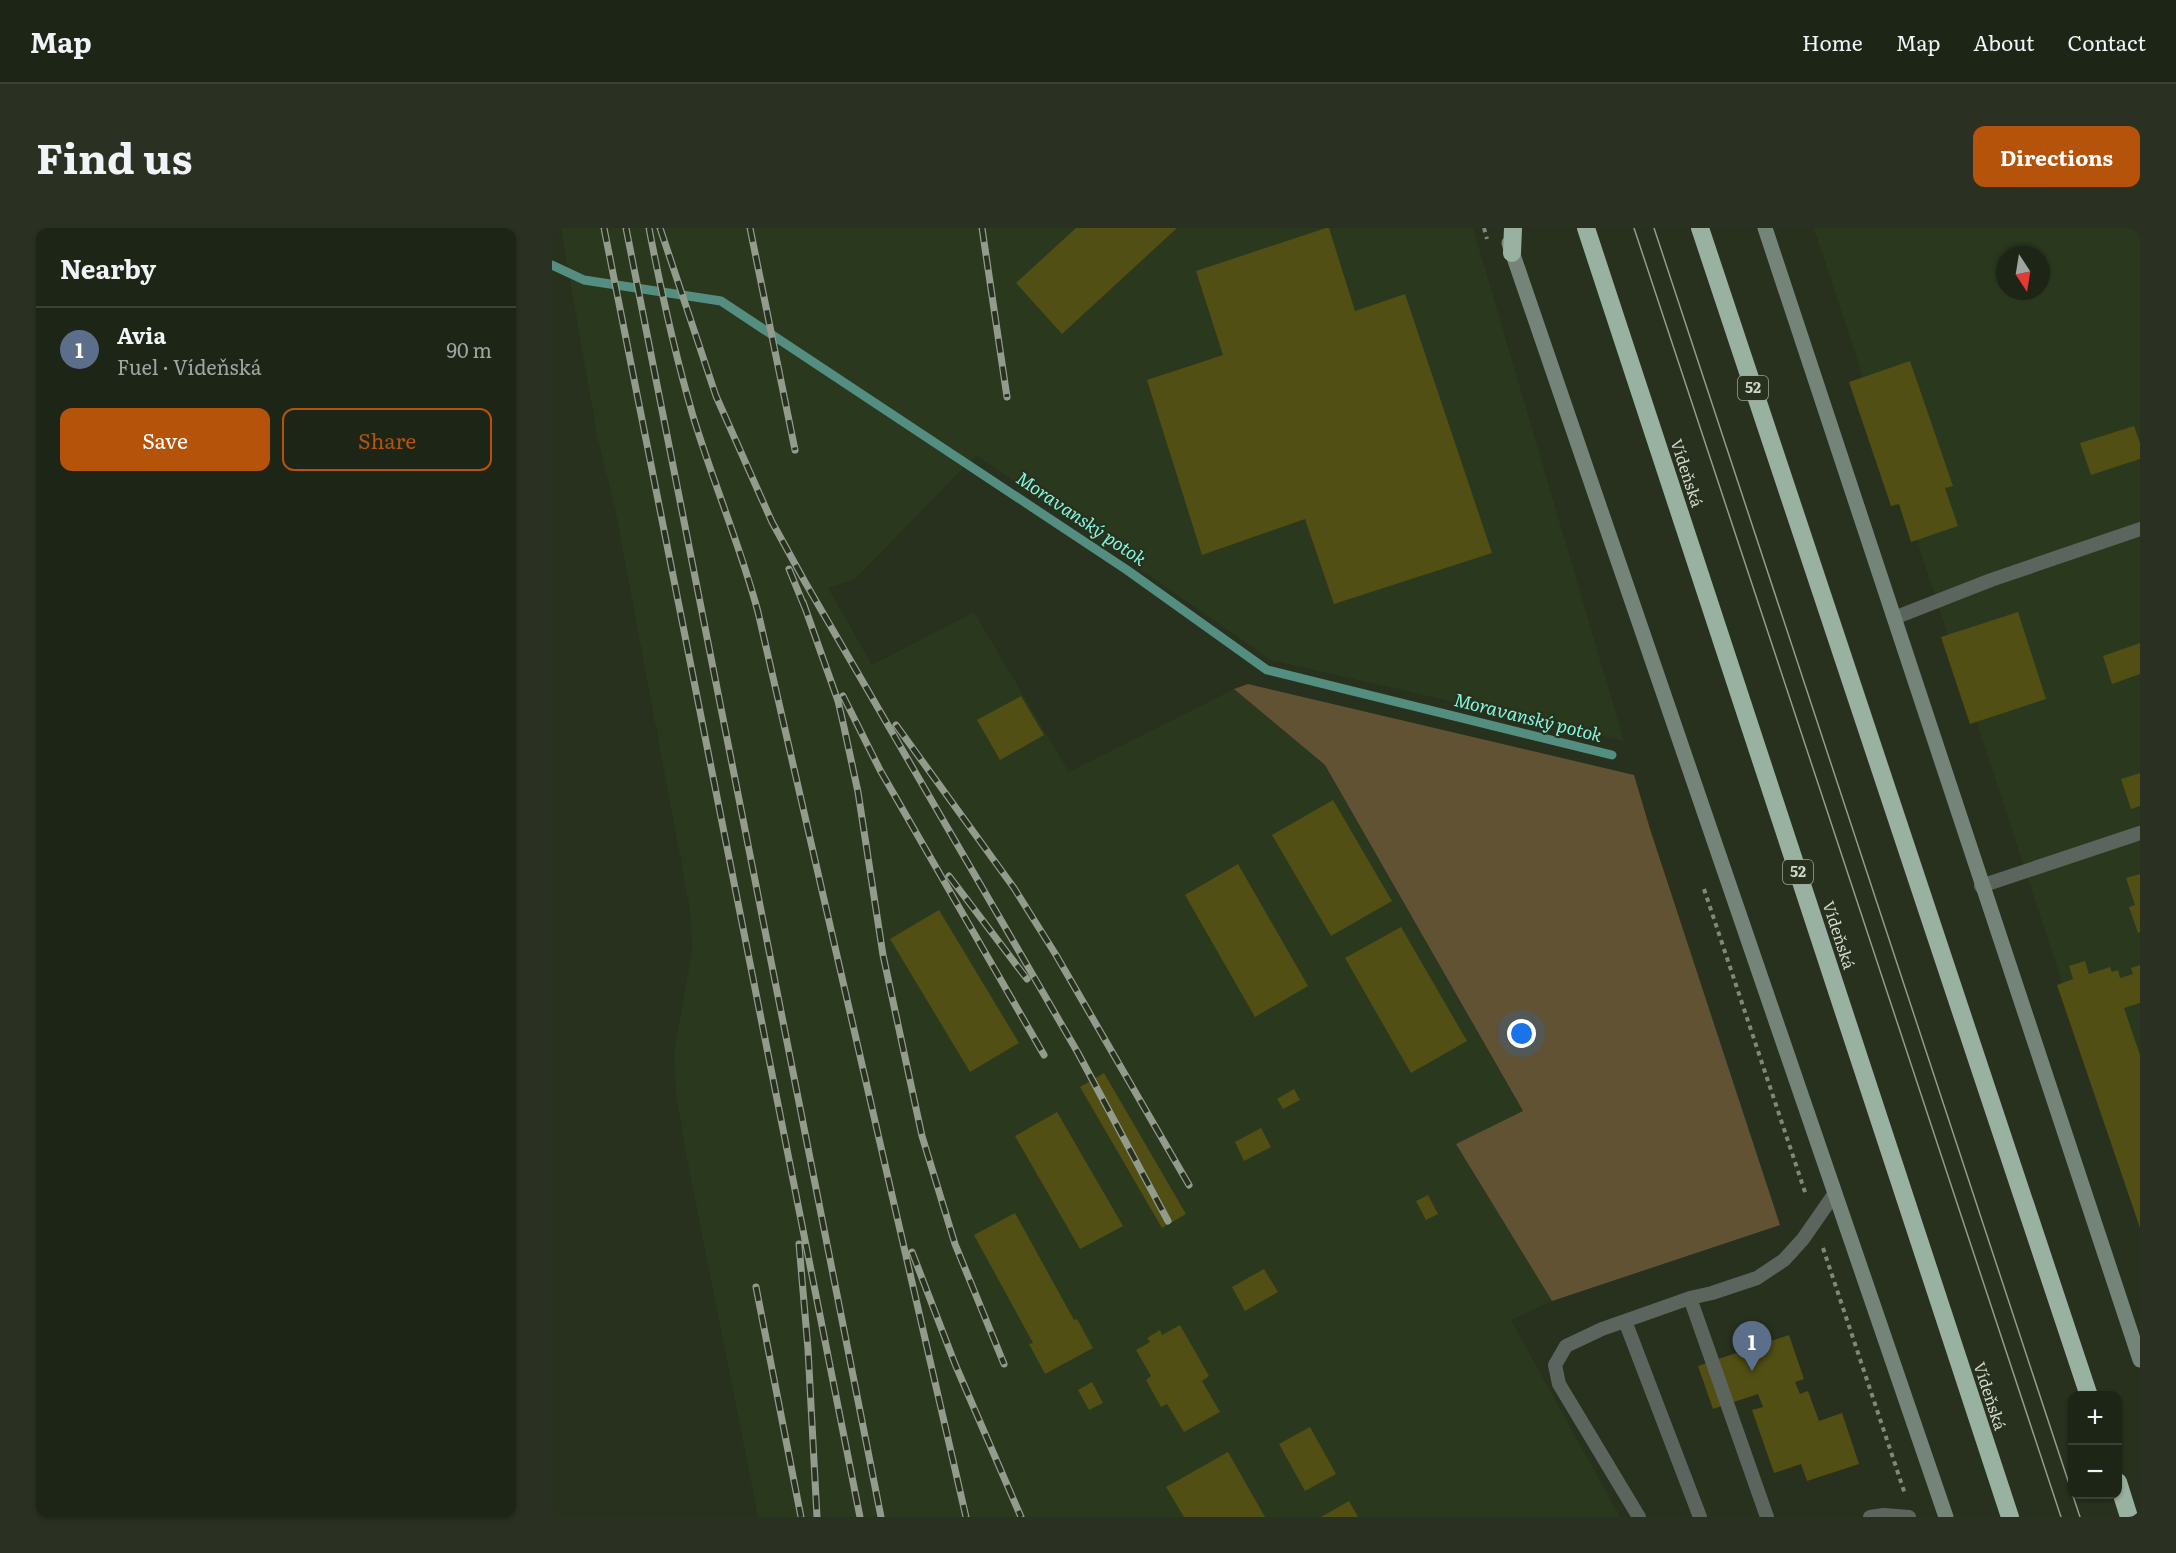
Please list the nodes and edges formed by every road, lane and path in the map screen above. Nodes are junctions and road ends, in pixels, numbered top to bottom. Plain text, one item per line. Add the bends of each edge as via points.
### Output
1 (1505, 228) edge
2 (1513, 228) edge
3 (1586, 228) edge
4 (1700, 228) edge
5 (1765, 228) edge
6 (1512, 253) junction
7 (2140, 529) edge
8 (1893, 618) junction
9 (2140, 833) edge
10 (1981, 886) junction
11 (1835, 1192) junction
12 (1690, 1298) junction
13 (1625, 1321) junction
14 (2140, 1360) edge
15 (2088, 1391) edge
16 (2122, 1495) edge
17 (1640, 1517) edge
18 (1700, 1517) edge
19 (1767, 1517) edge
20 (1870, 1517) edge
21 (1909, 1517) edge
22 (1946, 1517) edge
23 (2010, 1517) edge
24 (2129, 1517) edge

1 - 6 street
2 - 6 highway
3 - 23 highway, Vídeňská / 52
4 - 15 highway, 52
5 - 8 street
6 - 11 street
7 - 8 lane
8 - 10 street
9 - 10 lane
10 - 14 street
11 - 12 lane via 1784,1260 1757,1278
11 - 22 street
12 - 13 lane
12 - 19 lane
13 - 17 lane via 1566,1346 1555,1365 1559,1384
13 - 18 lane
16 - 24 highway
20 - 21 lane

